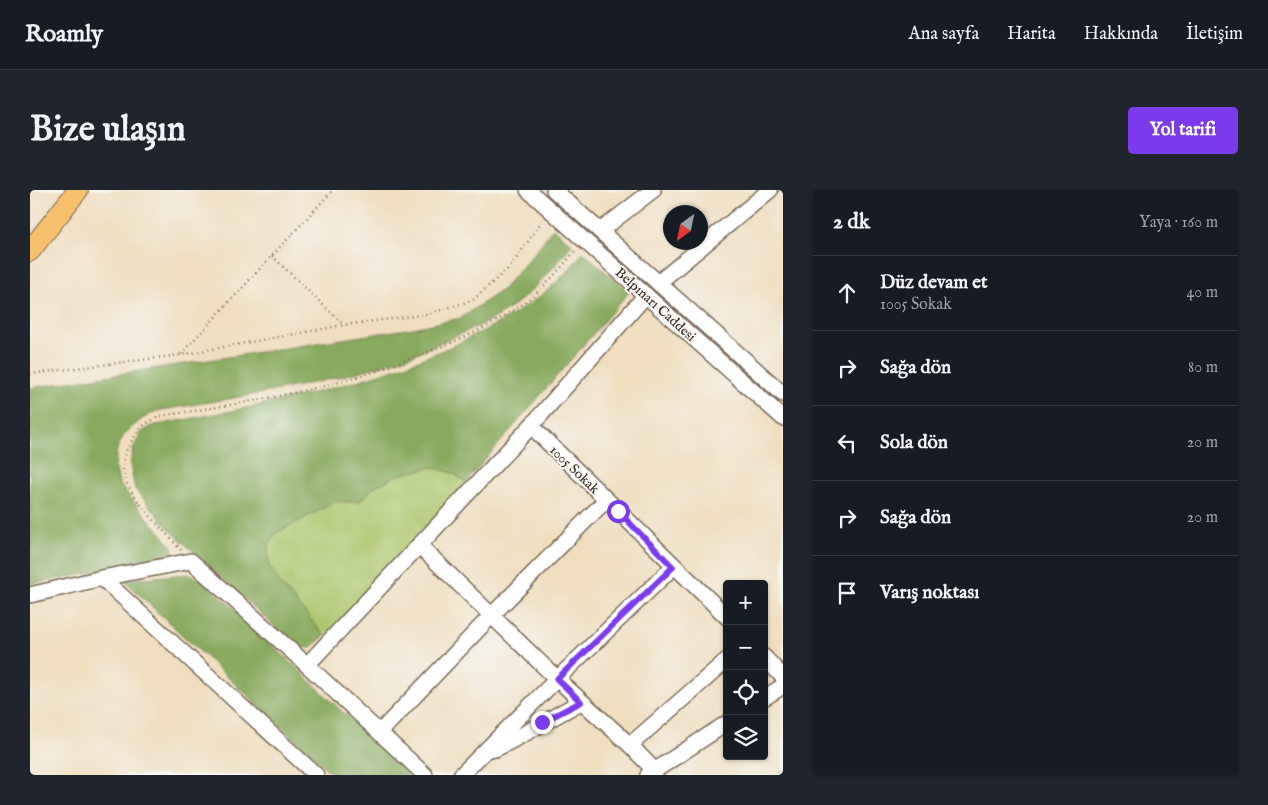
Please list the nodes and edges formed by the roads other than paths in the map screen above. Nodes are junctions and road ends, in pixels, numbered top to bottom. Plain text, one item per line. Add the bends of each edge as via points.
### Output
1 (78, 190) edge
2 (528, 190) edge
3 (554, 190) edge
4 (653, 190) edge
5 (770, 190) edge
6 (600, 231) junction
7 (30, 251) edge
8 (658, 283) junction
9 (646, 295) junction
10 (781, 390) edge
11 (783, 418) edge
12 (531, 426) junction
13 (606, 500) junction
14 (419, 546) junction
15 (673, 567) junction
16 (102, 578) junction
17 (30, 594) edge
18 (723, 613) edge
19 (491, 616) junction
20 (768, 660) edge
21 (723, 664) edge
22 (307, 665) junction
23 (783, 677) edge
24 (557, 679) junction
25 (783, 686) edge
26 (768, 695) edge
27 (581, 702) junction
28 (723, 726) edge
29 (380, 732) junction
30 (630, 746) junction
31 (485, 753) junction
32 (652, 773) edge
33 (316, 775) edge
34 (425, 775) edge
35 (461, 775) edge

1 - 7 main road
2 - 9 street, Belpınarı Caddesi
3 - 6 street, Belpınarı Caddesi
4 - 6 street
5 - 8 street
6 - 8 street, Belpınarı Caddesi
8 - 10 street, Belpınarı Caddesi
9 - 11 street, Belpınarı Caddesi
9 - 12 street
12 - 13 street, 1005 Sokak
12 - 14 street
13 - 15 street, 1005 Sokak
13 - 19 street
14 - 19 street
14 - 22 street
15 - 18 street, 1005 Sokak
15 - 24 street
16 - 17 street
16 - 22 street via 191,561
16 - 33 street
19 - 24 street
19 - 29 street
20 - 23 street
21 - 30 street
22 - 29 street
24 - 27 street
24 - 31 street
25 - 26 street
27 - 30 street
27 - 31 street
28 - 32 street
29 - 34 street
30 - 32 street
31 - 35 street

